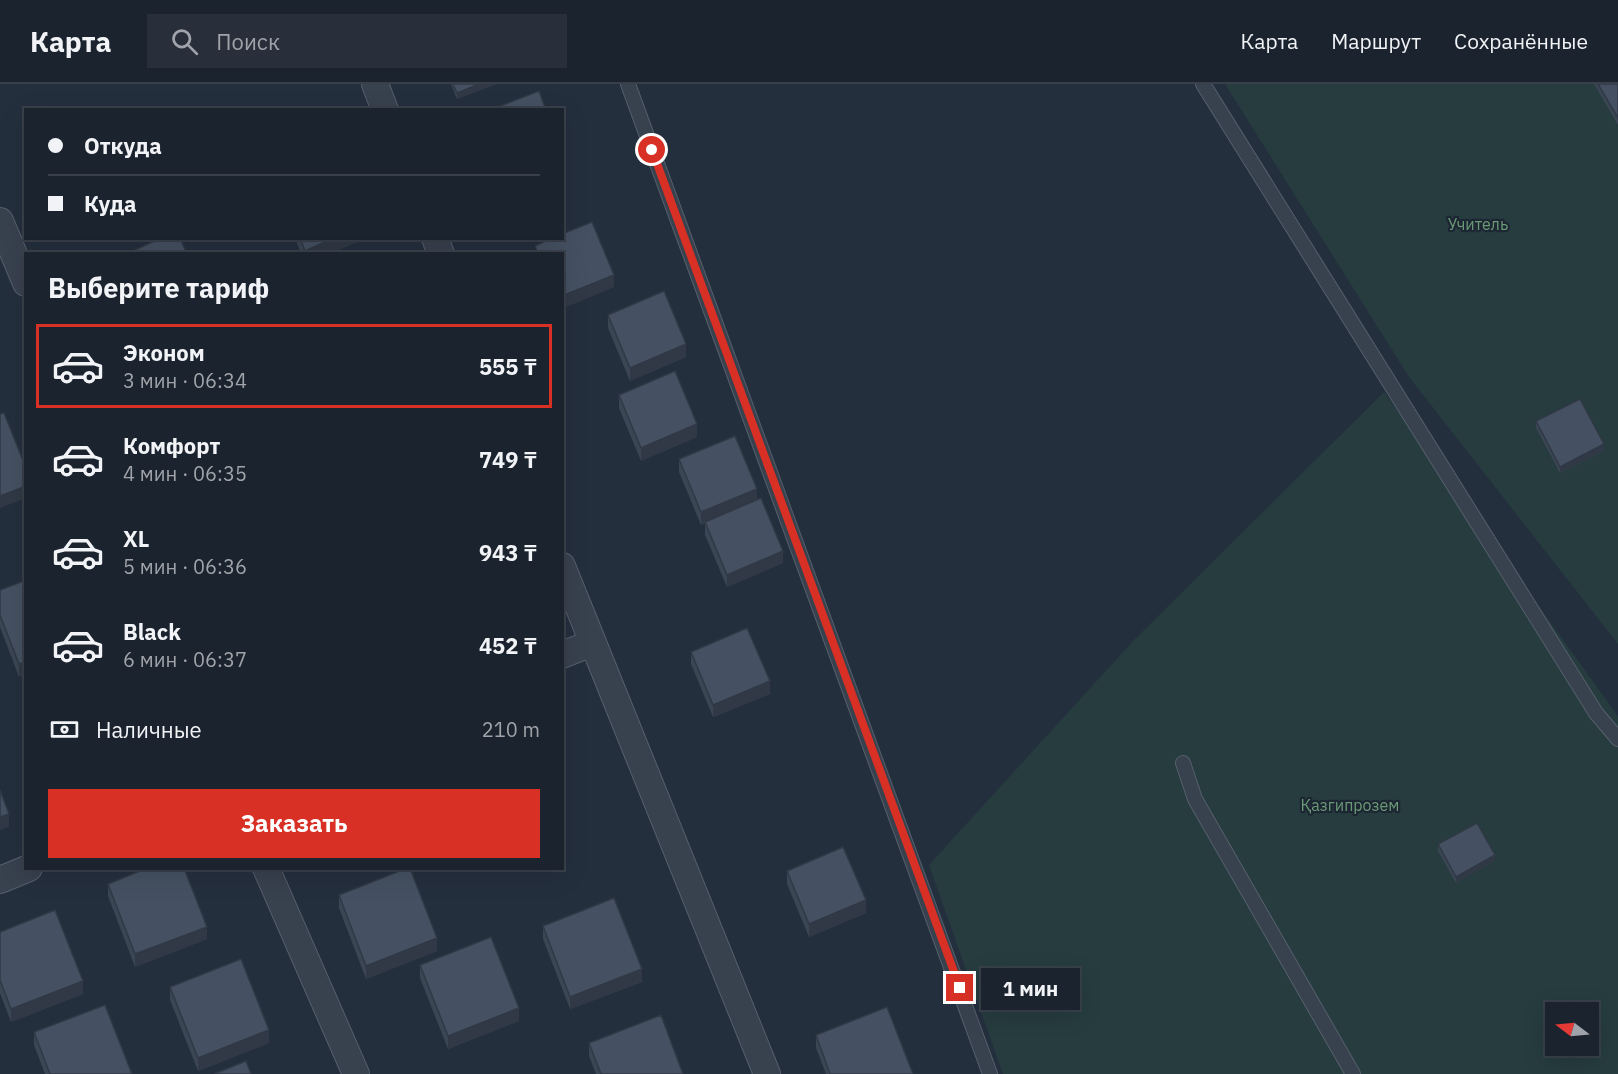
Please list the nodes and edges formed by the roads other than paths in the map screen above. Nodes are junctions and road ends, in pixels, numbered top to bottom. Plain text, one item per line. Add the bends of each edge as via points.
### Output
1 (375, 84) edge
2 (628, 84) edge
3 (1203, 84) edge
4 (384, 108) edge
5 (0, 221) edge
6 (24, 278) edge
7 (564, 571) edge
8 (592, 643) junction
9 (564, 654) edge
10 (1618, 739) edge
11 (1183, 763) dead end
12 (24, 870) edge
13 (267, 870) edge
14 (0, 880) edge
15 (356, 1074) edge
16 (767, 1074) edge
17 (990, 1074) edge
18 (1353, 1074) edge

1 - 4 street
2 - 17 lane
3 - 10 lane via 1596,713
5 - 6 street
7 - 8 street
8 - 9 street
8 - 16 street
11 - 18 lane via 1195,799
12 - 14 street
13 - 15 street

